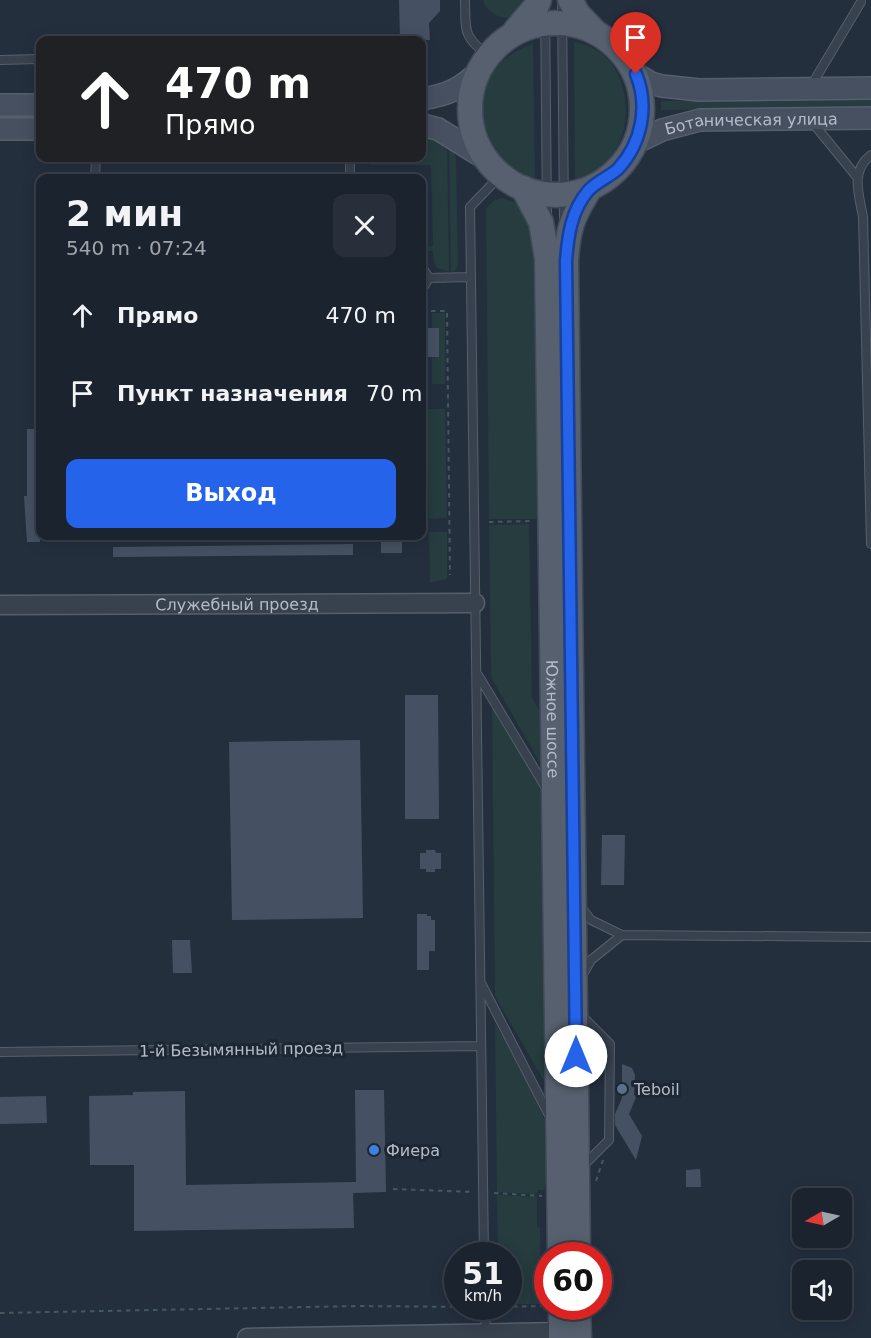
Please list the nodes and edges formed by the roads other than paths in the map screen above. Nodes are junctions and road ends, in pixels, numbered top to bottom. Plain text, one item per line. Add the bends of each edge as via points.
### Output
1 (465, 0) edge
2 (861, 2) dead end
3 (554, 7) edge
4 (36, 59) edge
5 (0, 60) edge
6 (484, 62) junction
7 (636, 74) junction
8 (871, 88) edge
9 (809, 89) junction
10 (426, 98) edge
11 (0, 105) edge
12 (36, 105) edge
13 (871, 118) edge
14 (809, 119) junction
15 (426, 126) edge
16 (0, 129) edge
17 (36, 129) edge
18 (635, 143) junction
19 (871, 155) edge
20 (483, 157) junction
21 (501, 176) junction
22 (857, 177) junction
23 (523, 188) junction
24 (589, 190) junction
25 (555, 193) junction
26 (556, 259) junction
27 (426, 274) edge
28 (471, 277) junction
29 (429, 279) junction
30 (426, 284) edge
31 (871, 544) edge
32 (475, 603) junction
33 (0, 605) edge
34 (477, 673) junction
35 (555, 804) junction
36 (574, 899) junction
37 (622, 935) junction
38 (871, 937) edge
39 (480, 982) junction
40 (575, 999) junction
41 (481, 1046) junction
42 (0, 1052) edge
43 (558, 1132) junction
44 (577, 1173) junction
45 (484, 1242) edge
46 (560, 1242) edge
47 (578, 1242) edge
48 (486, 1320) edge
49 (559, 1320) edge
50 (573, 1320) edge
51 (486, 1332) junction
52 (567, 1336) edge
53 (247, 1338) edge
54 (278, 1338) edge

1 - 6 lane via 466,32
2 - 9 lane
3 - 6 main road via 537,5
3 - 7 main road via 578,14
3 - 25 lane
3 - 25 lane
4 - 5 lane
6 - 10 main road via 468,83
6 - 20 main road via 472,92 471,108 472,125
7 - 9 main road, Ботаническая улица via 662,86 699,90
7 - 18 main road via 642,110
8 - 9 main road, Ботаническая улица
11 - 12 main road
13 - 14 main road, Ботаническая улица
14 - 18 main road, Ботаническая улица via 700,120 662,130
14 - 22 lane
15 - 20 main road via 438,129
16 - 17 main road
18 - 24 main road via 617,169
19 - 22 lane via 864,160
20 - 21 main road
21 - 23 main road
21 - 28 lane via 470,207
22 - 31 lane via 863,217
23 - 25 main road
23 - 26 main road, Южное шоссе
24 - 25 main road
24 - 26 main road, Южное шоссе
25 - 26 lane
25 - 26 lane
26 - 35 main road, Южное шоссе
26 - 36 main road, Южное шоссе
27 - 29 lane
28 - 29 lane
28 - 32 lane
29 - 30 lane
32 - 33 street, Служебный проезд
32 - 34 lane
34 - 35 lane
34 - 39 lane
35 - 43 main road, Южное шоссе
36 - 37 lane via 591,920
36 - 40 main road, Южное шоссе
37 - 38 lane
37 - 40 lane via 591,960
39 - 41 lane
39 - 43 lane
40 - 44 main road, Южное шоссе
40 - 44 lane via 610,1044 609,1140
41 - 42 lane, 1-й Безымянный проезд
41 - 45 lane
43 - 46 main road, Южное шоссе
44 - 47 main road, Южное шоссе
48 - 51 lane
49 - 52 main road
50 - 52 main road
51 - 52 street
51 - 54 street
53 - 54 street

